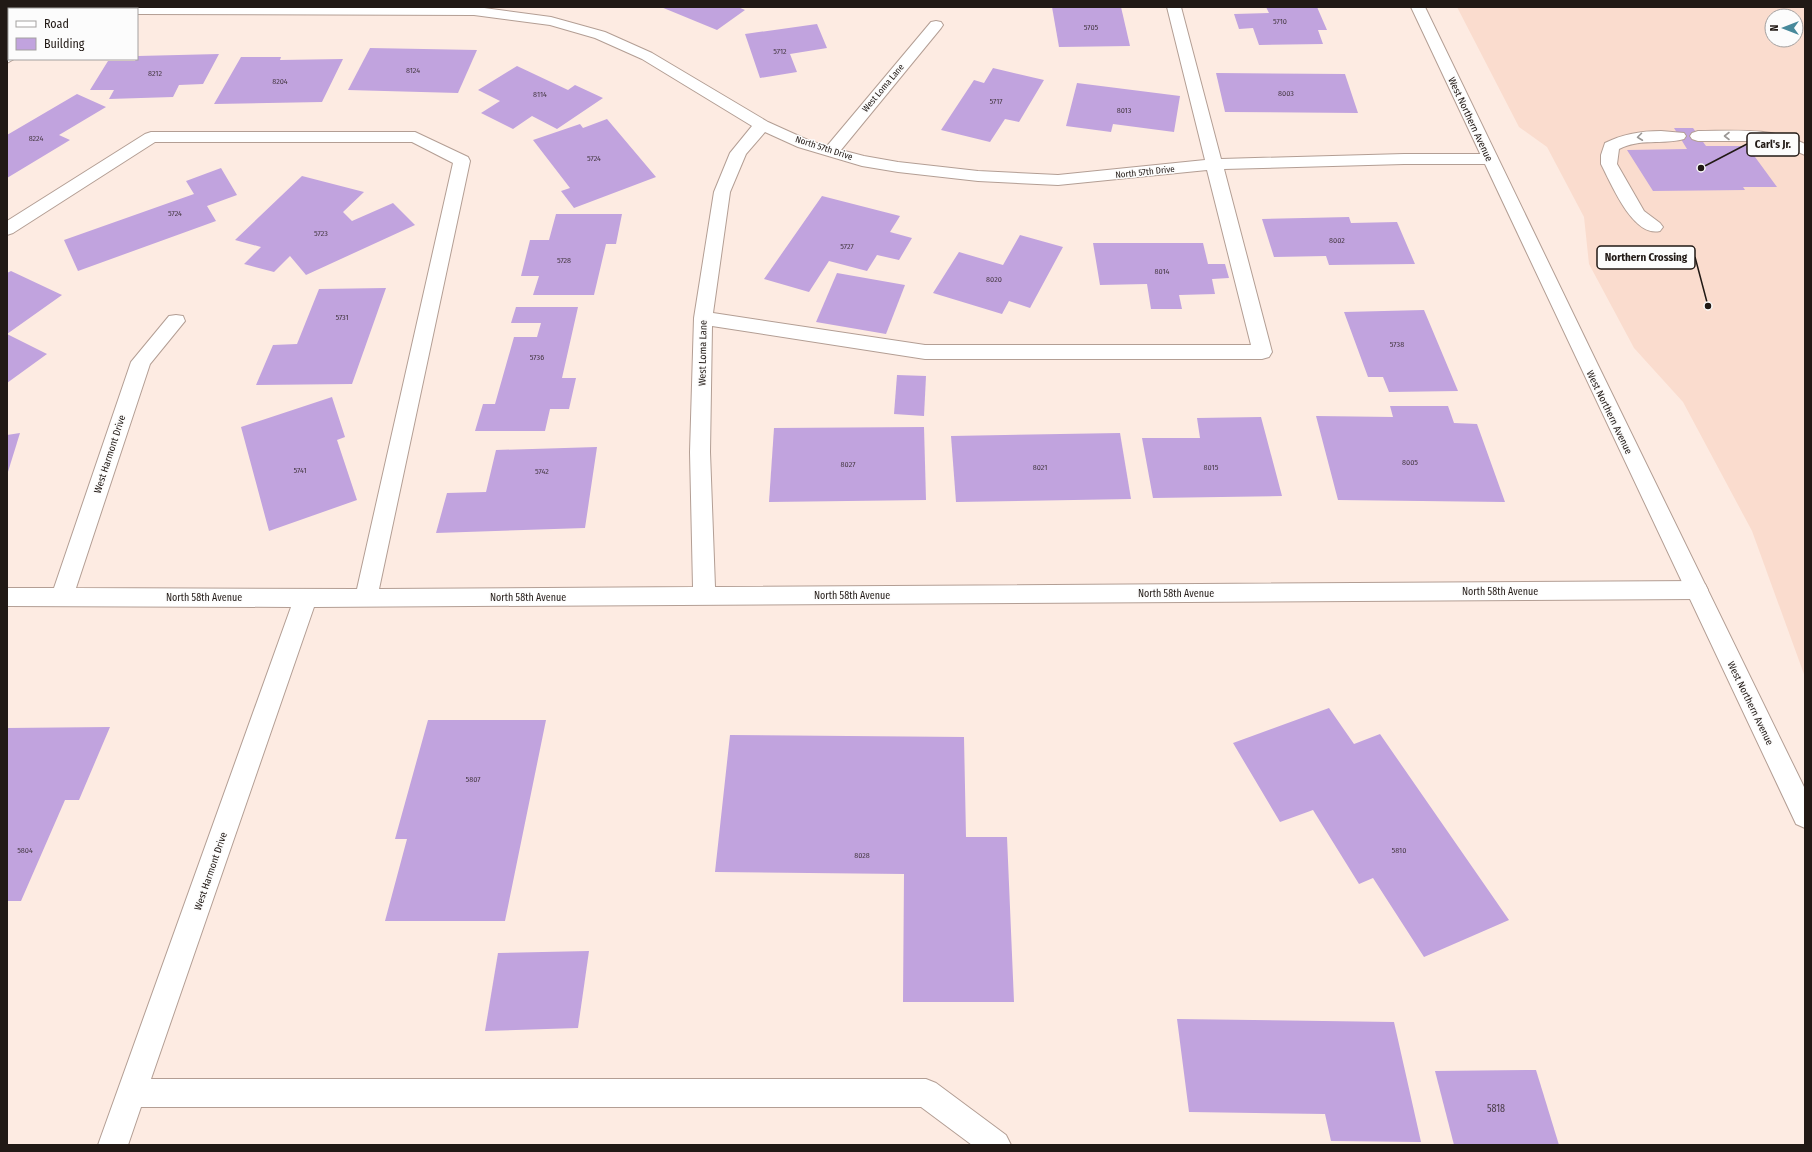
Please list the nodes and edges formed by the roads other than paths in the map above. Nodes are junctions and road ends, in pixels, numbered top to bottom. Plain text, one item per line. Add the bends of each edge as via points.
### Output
1 (1174, 7) edge
2 (1418, 7) edge
3 (138, 10) edge
4 (936, 25) dead end
5 (762, 125) junction
6 (1678, 136) dead end
7 (1698, 136) dead end
8 (1805, 150) edge
9 (830, 151) junction
10 (1490, 159) junction
11 (1215, 164) junction
12 (1654, 227) dead end
13 (7, 229) edge
14 (703, 318) junction
15 (176, 321) dead end
16 (1697, 590) junction
17 (704, 596) junction
18 (62, 597) junction
19 (306, 597) junction
20 (7, 598) edge
21 (366, 598) junction
22 (1805, 816) edge
23 (132, 1094) junction
24 (113, 1145) edge
25 (996, 1145) edge

1 - 11 street
2 - 10 street, West Northern Avenue
3 - 5 street, North 57th Drive via 474,11 552,21 600,35 647,56
4 - 9 street, West Loma Lane
5 - 9 street, North 57th Drive via 804,144
5 - 14 street, West Loma Lane via 738,153 722,192
6 -> 12 street via 1623,139 1611,146 1609,164 1637,214
8 -> 7 street via 1787,141 1760,136
9 - 11 street, North 57th Drive via 862,161 898,167 978,176 1058,180
10 - 11 street, North 57th Drive via 1404,158
10 - 16 street, West Northern Avenue
11 - 14 street via 1262,352 925,352
13 - 21 street via 151,138 415,137 462,161
14 - 17 street, West Loma Lane via 700,452
15 - 18 street, West Harmont Drive via 141,362
16 - 17 street, North 58th Avenue
16 - 22 street, West Northern Avenue
17 - 21 street, North 58th Avenue
18 - 19 street, North 58th Avenue
18 - 20 street, North 58th Avenue
19 - 21 street, North 58th Avenue
19 - 23 street, West Harmont Drive
23 - 24 street, West Harmont Drive
23 - 25 street via 926,1094

